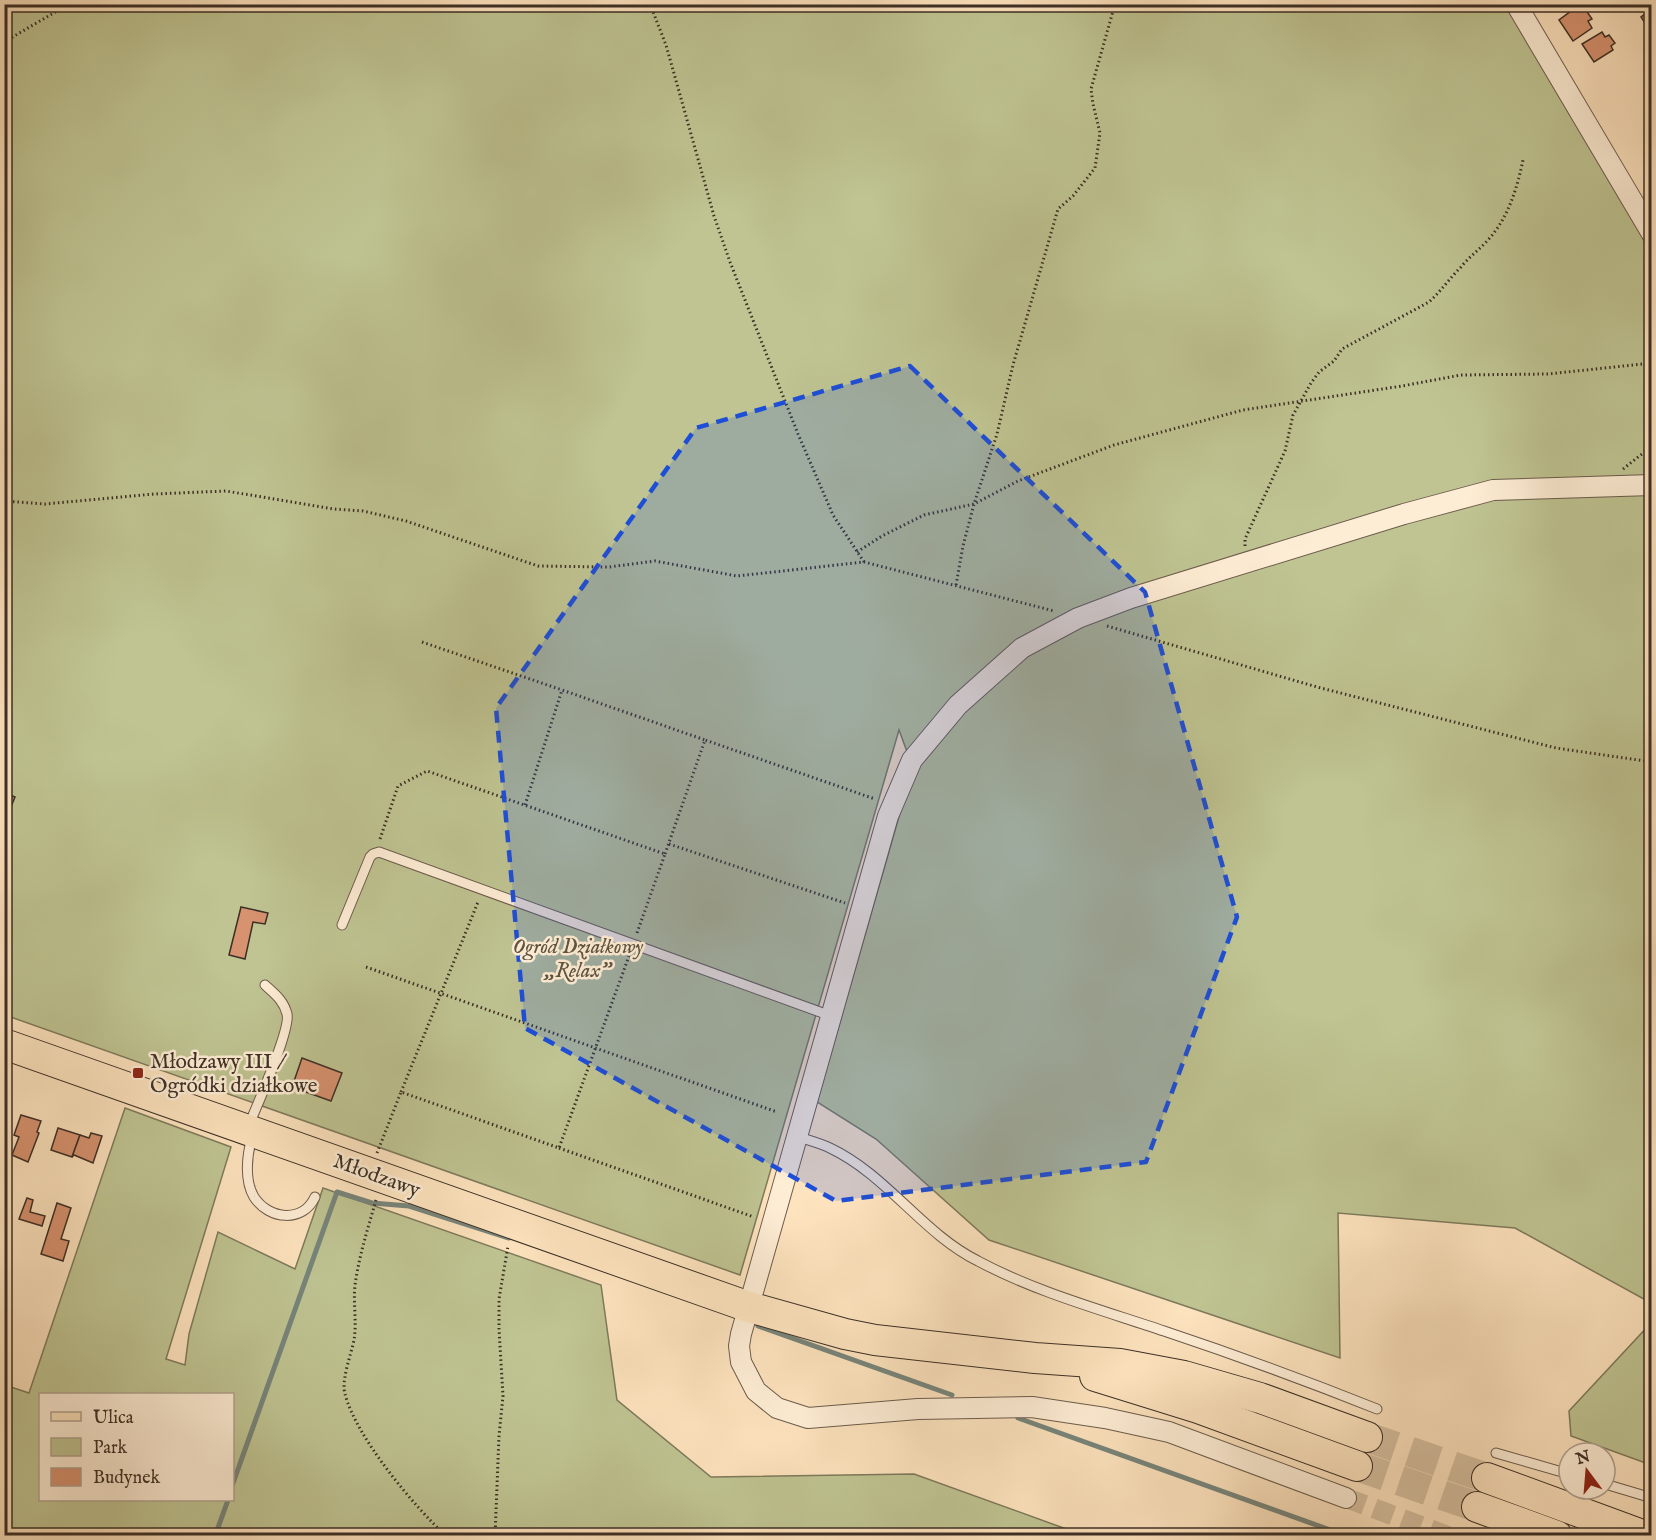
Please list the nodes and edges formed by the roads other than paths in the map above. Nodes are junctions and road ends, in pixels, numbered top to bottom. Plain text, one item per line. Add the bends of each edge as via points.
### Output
1 (1516, 4) edge
2 (1652, 234) edge
3 (1652, 485) edge
4 (342, 926) dead end
5 (265, 985) dead end
6 (831, 1016) junction
7 (4, 1044) edge
8 (250, 1130) junction
9 (796, 1136) junction
10 (315, 1197) dead end
11 (749, 1307) junction
12 (1035, 1358) junction
13 (1377, 1409) dead end
14 (1367, 1437) tunnel mouth
15 (1357, 1466) tunnel mouth
16 (1492, 1466) joint
17 (1557, 1473) edge
18 (1617, 1488) edge
19 (1346, 1498) tunnel mouth
20 (1652, 1498) edge
21 (1477, 1507) tunnel mouth
22 (1557, 1536) edge
23 (1646, 1536) edge

1 - 2 street
3 - 6 street via 1493,490 1131,598 1078,618 1022,648 958,705 912,760 888,816
4 - 6 lane via 370,857 379,852
5 - 8 lane via 284,1006 288,1024
6 - 9 street
7 - 8 main road, Młodzawy
8 - 10 lane via 249,1182 263,1207 293,1216 302,1214
8 - 11 main road, Młodzawy via 374,1183 512,1223
9 - 11 street
9 - 13 lane via 850,1160 946,1240 1008,1276 1248,1359
11 - 12 main road, Młodzawy via 875,1340
11 - 19 street via 740,1340 741,1362 756,1390 787,1412 808,1418 918,1409 1032,1407 1095,1416 1169,1432
12 - 14 main road via 1120,1364 1184,1376 1260,1398
12 - 15 main road via 1198,1408
16 - 17 lane
16 - 23 main road
18 - 20 lane
21 - 22 main road

